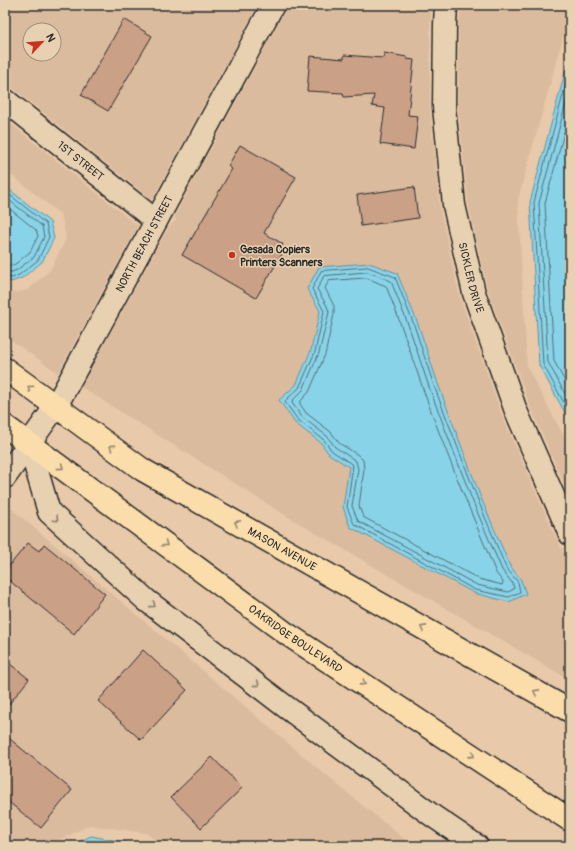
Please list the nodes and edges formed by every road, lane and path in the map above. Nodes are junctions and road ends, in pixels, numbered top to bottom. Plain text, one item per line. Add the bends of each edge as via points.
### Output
1 (273, 5) edge
2 (446, 5) edge
3 (5, 100) edge
4 (156, 221) junction
5 (5, 369) edge
6 (56, 406) junction
7 (5, 426) edge
8 (30, 444) junction
9 (5, 477) edge
10 (570, 534) edge
11 (570, 711) edge
12 (570, 820) edge
13 (477, 846) edge

1 - 4 street, NORTH BEACH STREET
2 - 10 street, SICKLER DRIVE via 444,107 454,205 474,292 516,411
3 - 4 street, 1ST STREET
4 - 6 street, NORTH BEACH STREET
6 -> 5 main road, MASON AVENUE
6 - 8 street, NORTH BEACH STREET
11 -> 6 main road, MASON AVENUE via 143,470
7 - 8 main road
8 - 9 street, NORTH BEACH STREET
8 -> 12 main road, OAKRIDGE BOULEVARD via 287,634
8 -> 13 street via 49,512 146,600 282,704

